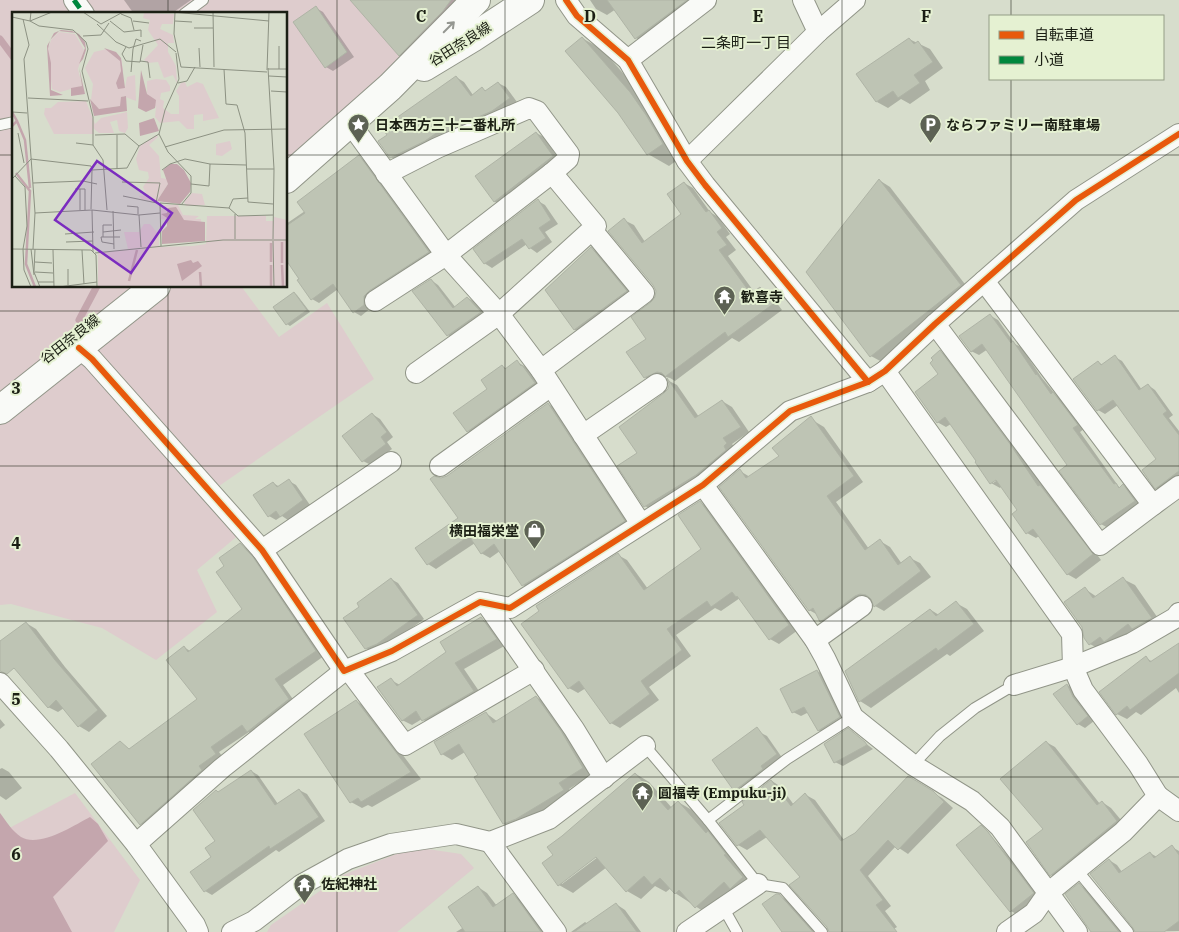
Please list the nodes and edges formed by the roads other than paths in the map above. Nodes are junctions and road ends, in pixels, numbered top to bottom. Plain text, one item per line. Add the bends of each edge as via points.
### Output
1 (74, 0) edge
2 (203, 0) edge
3 (476, 0) edge
4 (530, 0) edge
5 (566, 0) edge
6 (706, 0) edge
7 (803, 0) edge
8 (855, 0) edge
9 (83, 12) edge
10 (187, 12) edge
11 (818, 32) junction
12 (628, 60) junction
13 (390, 87) junction
14 (350, 123) junction
15 (1179, 134) edge
16 (688, 161) junction
17 (552, 173) junction
18 (386, 174) junction
19 (288, 178) edge
20 (592, 230) junction
21 (446, 255) junction
22 (984, 281) junction
23 (154, 288) edge
24 (375, 301) dead end
25 (499, 314) junction
26 (935, 324) junction
27 (79, 348) junction
28 (416, 373) dead end
29 (877, 377) junction
30 (546, 378) junction
31 (657, 384) dead end
32 (0, 410) edge
33 (583, 435) junction
34 (390, 462) dead end
35 (440, 466) dead end
36 (703, 485) junction
37 (1179, 486) edge
38 (1153, 505) junction
39 (641, 524) junction
40 (262, 550) junction
41 (486, 603) junction
42 (862, 606) dead end
43 (1179, 614) edge
44 (815, 640) junction
45 (1073, 667) junction
46 (346, 670) junction
47 (534, 670) junction
48 (0, 683) edge
49 (1014, 685) joint
50 (853, 716) junction
51 (645, 746) joint
52 (913, 764) junction
53 (604, 778) junction
54 (1158, 796) junction
55 (1179, 811) edge
56 (708, 820) junction
57 (490, 842) junction
58 (136, 844) junction
59 (1077, 870) junction
60 (758, 884) junction
61 (1048, 893) junction
62 (723, 908) junction
63 (257, 927) edge
64 (198, 932) edge
65 (232, 932) edge
66 (556, 932) edge
67 (687, 932) edge
68 (737, 932) edge
69 (822, 932) edge
70 (1007, 932) edge
71 (1077, 932) edge
72 (1128, 932) edge

1 - 9 street
2 - 10 lane
13 -> 3 main road, 谷田奈良線
4 - 13 main road, 谷田奈良線
5 - 12 street via 577,16
6 - 12 street
7 - 11 street
8 - 11 street
11 - 16 street
12 - 16 street
13 - 14 main road, 谷田奈良線
14 - 18 street
14 - 19 main road, 谷田奈良線
15 - 22 street via 1076,200
16 - 29 street via 705,185
17 - 18 street via 568,159 569,154 537,111 529,108
17 - 20 street via 596,226
17 - 21 street
18 - 21 street
20 - 25 street
20 - 30 street via 644,293
21 - 24 street
21 - 25 street
22 - 26 street
22 - 38 street
23 - 27 main road, 谷田奈良線
25 - 28 street
25 - 30 street
26 - 29 street
26 - 38 street via 1100,545
27 - 32 main road, 谷田奈良線
27 - 40 street
29 - 36 street via 790,411
29 - 45 street via 1072,634
30 - 33 street
30 - 35 street
31 - 33 street
33 - 39 street
34 - 40 street
36 - 39 street
36 - 44 street
37 - 38 street
39 - 41 street via 510,608
40 - 46 street
41 - 46 street via 480,602 392,651
41 - 47 street
42 - 44 street
43 - 45 street via 1132,643
44 - 50 street
45 - 49 street
45 - 54 street via 1083,690
46 - 47 street via 405,744
46 - 58 street via 222,768
47 - 53 street
48 - 58 street
49 - 52 lane via 975,708 940,736
50 - 52 street
50 - 56 lane via 787,758
51 - 53 street
51 - 56 lane
52 - 61 street via 972,801 1000,827
53 - 57 street via 548,819
54 - 55 street
54 - 59 street via 1123,832
56 - 60 lane
57 - 63 street via 456,834 391,844 348,859 301,885
57 - 66 street
58 - 64 street
59 - 61 street
59 - 72 lane
60 - 62 street
60 - 69 lane via 783,888
61 - 70 street via 1034,913
61 - 71 street
62 - 67 street
62 - 68 lane
63 - 65 street

